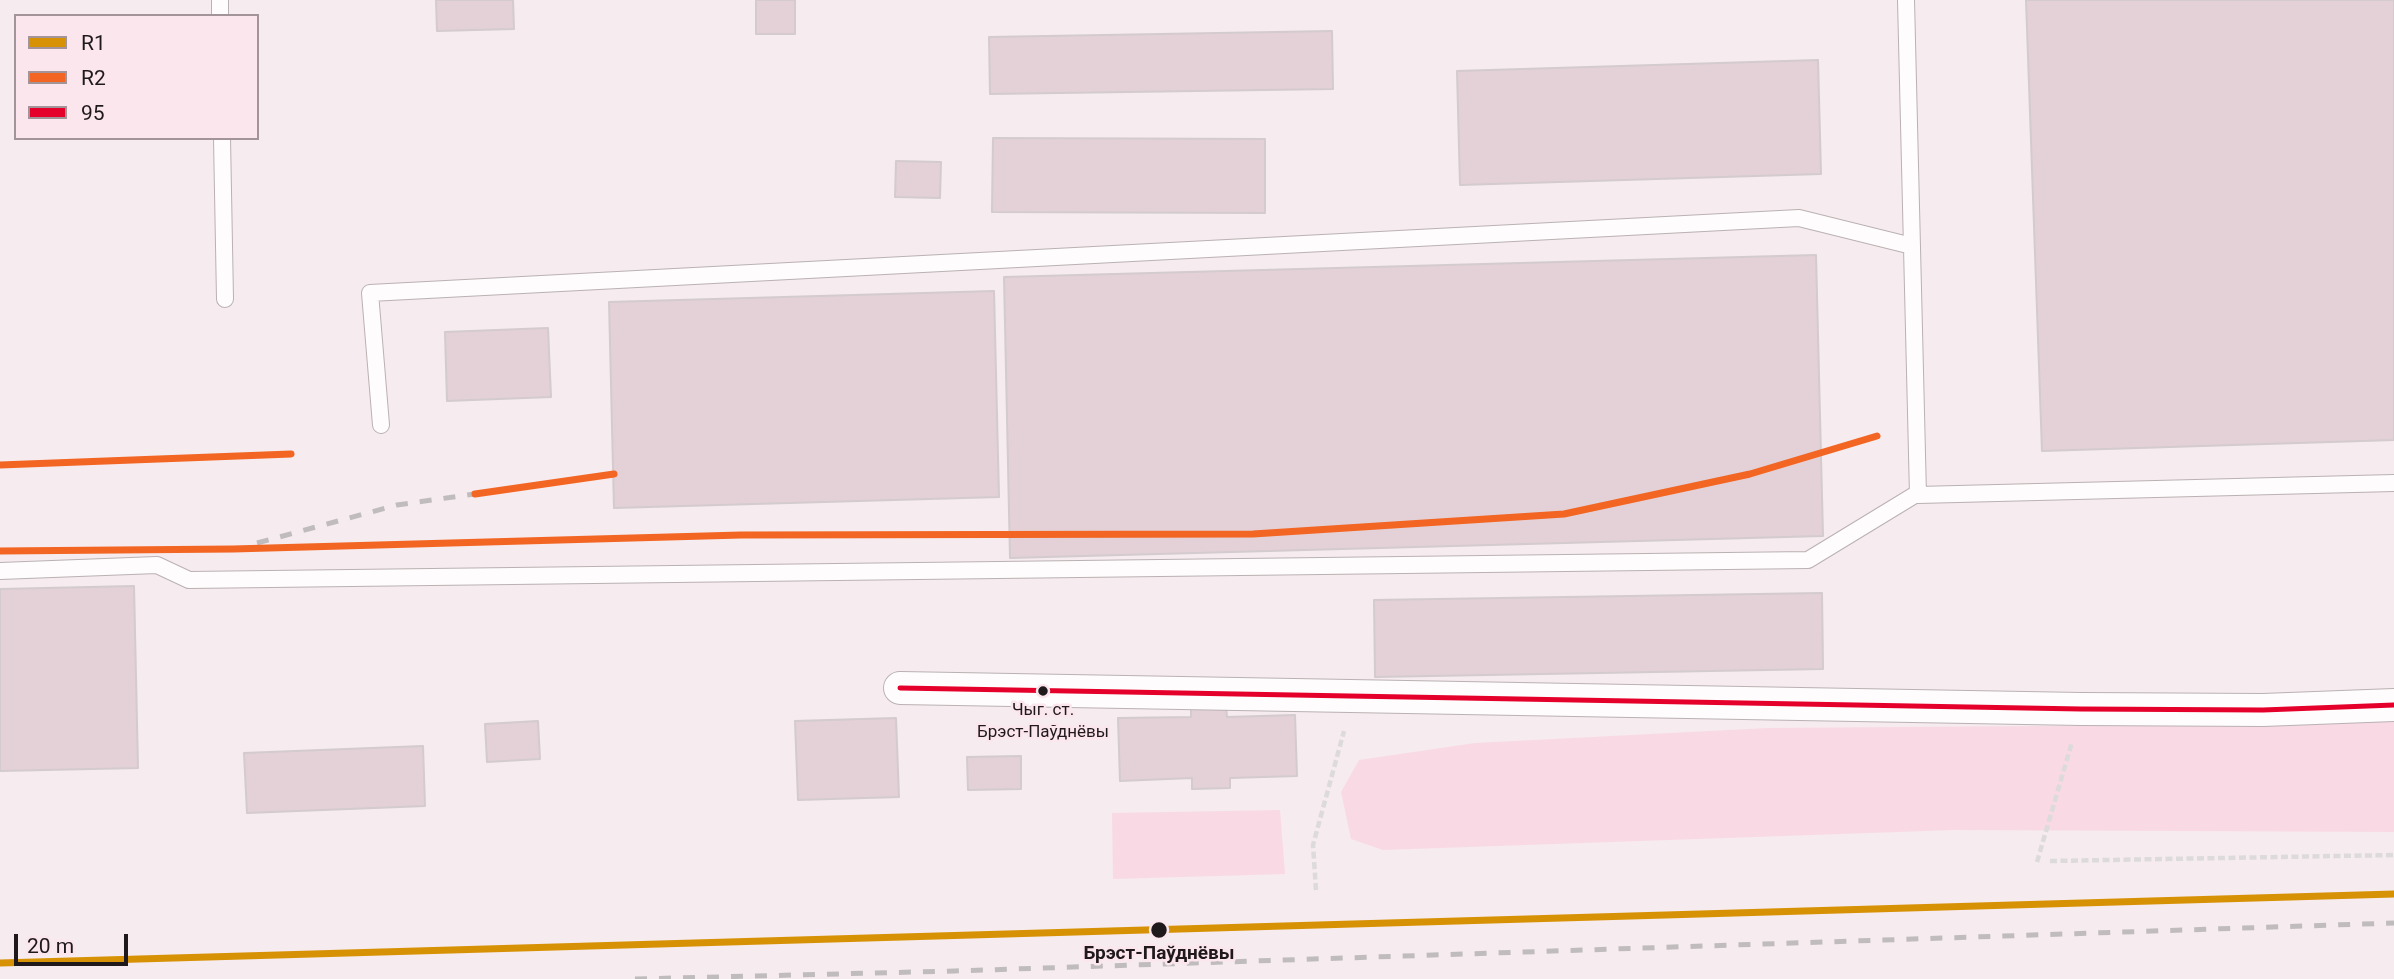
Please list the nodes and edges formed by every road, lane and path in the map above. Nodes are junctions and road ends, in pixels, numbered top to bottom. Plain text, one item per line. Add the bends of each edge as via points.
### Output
1 (1906, 0) edge
2 (222, 140) edge
3 (1912, 246) junction
4 (225, 299) dead end
5 (381, 425) dead end
6 (2394, 483) edge
7 (1918, 493) junction
8 (0, 570) edge
9 (900, 688) dead end
10 (1353, 696) junction
11 (2394, 705) edge
12 (2081, 709) junction
13 (2394, 855) edge
14 (2050, 861) dead end
15 (2038, 862) dead end
16 (1316, 890) dead end

1 - 3 lane
2 - 4 lane
3 - 5 lane via 1799,218 369,293
3 - 7 lane
6 - 7 lane
7 - 8 lane via 1808,560 189,580 157,565
9 - 10 street
10 - 12 street
10 - 16 path via 1313,845
11 - 12 street
12 - 15 path
13 - 14 path

